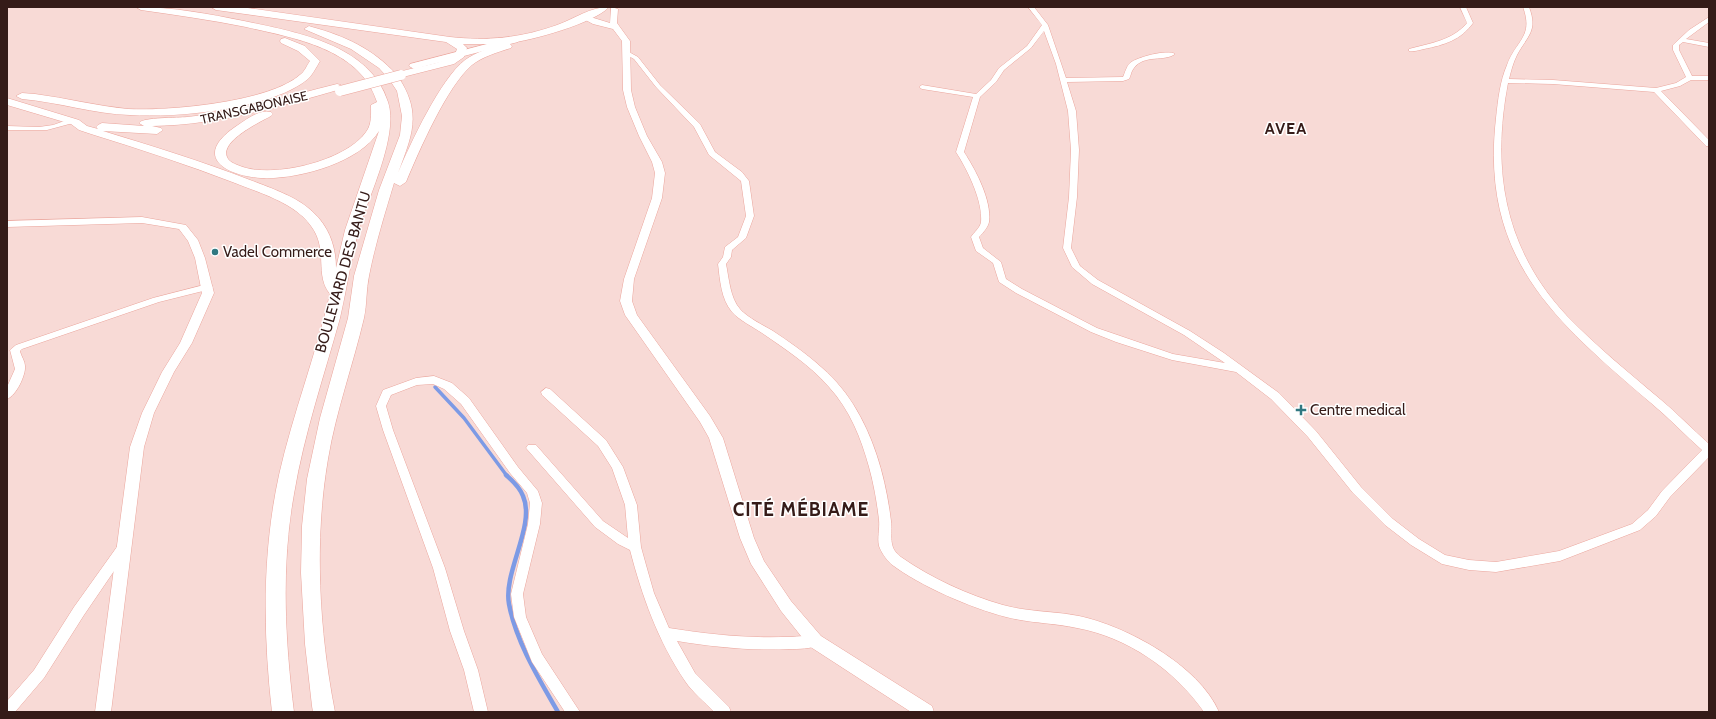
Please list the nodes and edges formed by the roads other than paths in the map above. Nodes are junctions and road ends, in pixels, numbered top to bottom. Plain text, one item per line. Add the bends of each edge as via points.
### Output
1 (196, 7) edge
2 (216, 7) edge
3 (1031, 7) edge
4 (1463, 7) edge
5 (1526, 7) edge
6 (145, 8) edge
7 (612, 8) edge
8 (588, 19) junction
9 (1709, 19) edge
10 (1045, 25) junction
11 (615, 27) junction
12 (449, 40) junction
13 (514, 40) junction
14 (1680, 40) junction
15 (1709, 45) edge
16 (493, 50) junction
17 (1412, 50) dead end
18 (627, 53) junction
19 (461, 54) junction
20 (1172, 54) dead end
21 (450, 62) junction
22 (414, 66) junction
23 (430, 67) junction
24 (399, 72) junction
25 (1690, 78) junction
26 (1709, 78) edge
27 (1064, 80) junction
28 (1505, 81) junction
29 (452, 82) junction
30 (376, 87) junction
31 (922, 87) dead end
32 (338, 89) junction
33 (1656, 90) junction
34 (7, 92) edge
35 (22, 96) junction
36 (977, 96) junction
37 (7, 101) edge
38 (285, 107) junction
39 (252, 111) junction
40 (73, 121) junction
41 (7, 128) edge
42 (177, 128) junction
43 (1709, 144) edge
44 (184, 159) junction
45 (7, 224) edge
46 (366, 260) junction
47 (208, 287) junction
48 (338, 294) junction
49 (1238, 369) junction
50 (546, 392) dead end
51 (7, 395) edge
52 (532, 448) dead end
53 (1709, 450) edge
54 (125, 546) junction
55 (635, 547) junction
56 (665, 633) junction
57 (815, 641) junction
58 (7, 711) edge
59 (103, 712) edge
60 (283, 712) edge
61 (324, 712) edge
62 (481, 712) edge
63 (573, 712) edge
64 (724, 712) edge
65 (926, 712) edge
66 (1212, 712) edge

1 - 46 main road, BOULEVARD DES BANTU via 290,24 340,39 375,59 396,81 407,106 405,137 389,180
2 - 12 main road
3 - 10 street
4 - 17 street via 1470,22 1462,33 1442,43
5 - 28 street via 1531,30 1510,63
6 - 30 main road, BOULEVARD DES BANTU via 202,15 306,38 347,57 360,67
6 - 35 main road via 288,42 312,56 314,66 304,77 280,90 227,104 176,111 111,110
7 - 8 main road
7 - 11 street
8 - 11 street
8 - 13 main road
8 - 16 main road
9 - 14 street
10 - 27 street
10 - 36 street via 1029,47 1001,69 994,81
11 - 18 street via 624,38
12 - 13 main road
12 - 19 main road via 460,45 463,50
13 - 19 main road
14 - 15 street
14 - 25 street via 1676,50
16 - 21 main road
16 - 29 main road via 469,62
18 - 57 street via 626,73 630,103 659,167 660,177 657,198 629,279 626,295 628,308 639,328 716,438 747,538 758,564 795,619
18 - 66 street via 636,58 658,86 697,126 712,153 740,174 745,181 750,216 742,238 728,249 727,257 722,264 729,300 736,311 814,364 838,391 856,417 870,450 876,476 885,522 885,544 895,560 932,580 995,608 1096,626 1126,639 1168,665 1203,698
19 - 21 main road
19 - 22 main road
20 - 27 street via 1146,58 1133,64 1127,78 1123,79
21 - 23 main road
22 - 23 main road
22 - 24 main road
23 - 24 main road
23 - 29 main road via 450,70 453,75
24 - 32 main road, bridge
25 - 26 street
25 - 33 street via 1678,85
27 - 49 street via 1072,111 1075,150 1067,248 1076,268 1095,282 1187,333
28 - 33 street
28 - 53 street via 1497,144 1500,189 1503,208 1520,256 1532,279 1561,316 1612,365
29 - 46 main road via 406,168 380,233
30 - 38 main road via 374,128 364,141 344,154 321,164 279,174 252,173 230,166 224,161 221,156 222,149 230,135 251,121
30 - 48 main road, BOULEVARD DES BANTU via 386,112 385,136 352,231
31 - 36 street
32 - 38 main road, TRANSGABONAISE
32 - 39 main road, TRANSGABONAISE
33 - 43 street
34 - 35 main road, TRANSGABONAISE
35 - 39 main road, TRANSGABONAISE via 86,116 134,123 189,122
36 - 49 street via 960,152 970,166 983,205 985,222 975,237 979,249 997,262 1002,280 1094,330 1119,340 1172,357
37 - 40 main road, TRANSGABONAISE
38 - 42 main road, TRANSGABONAISE via 228,121
39 - 42 main road
40 - 41 street via 44,130
40 - 42 main road, TRANSGABONAISE via 121,129
40 - 44 main road via 83,128
42 - 44 main road via 166,134 160,142 163,148
44 - 48 main road via 266,191 296,205 311,217 324,238 329,254 329,280
45 - 47 street via 132,220 174,224 186,230 193,240
46 - 61 main road, BOULEVARD DES BANTU via 359,286 357,315 316,479 311,592
47 - 51 street via 156,300 19,347 15,354 20,367 16,381
47 - 54 street via 193,329 168,372 144,424 137,447
48 - 60 main road, BOULEVARD DES BANTU via 302,416 284,496 276,589 277,652
49 - 53 street via 1276,396 1312,434 1357,490 1389,522 1442,559 1469,565 1496,567 1560,556 1636,527
50 - 55 street via 602,443 618,467 630,505
52 - 55 street via 599,524
54 - 58 street via 39,674
54 - 59 street
55 - 56 street via 648,592
56 - 57 street via 691,638 758,643 790,644
56 - 64 street via 690,677
57 - 65 street
62 - 63 street via 471,670 438,568 381,406 387,393 416,382 434,380 448,386 459,396 532,491 536,503 534,524 517,594 520,617 538,658

